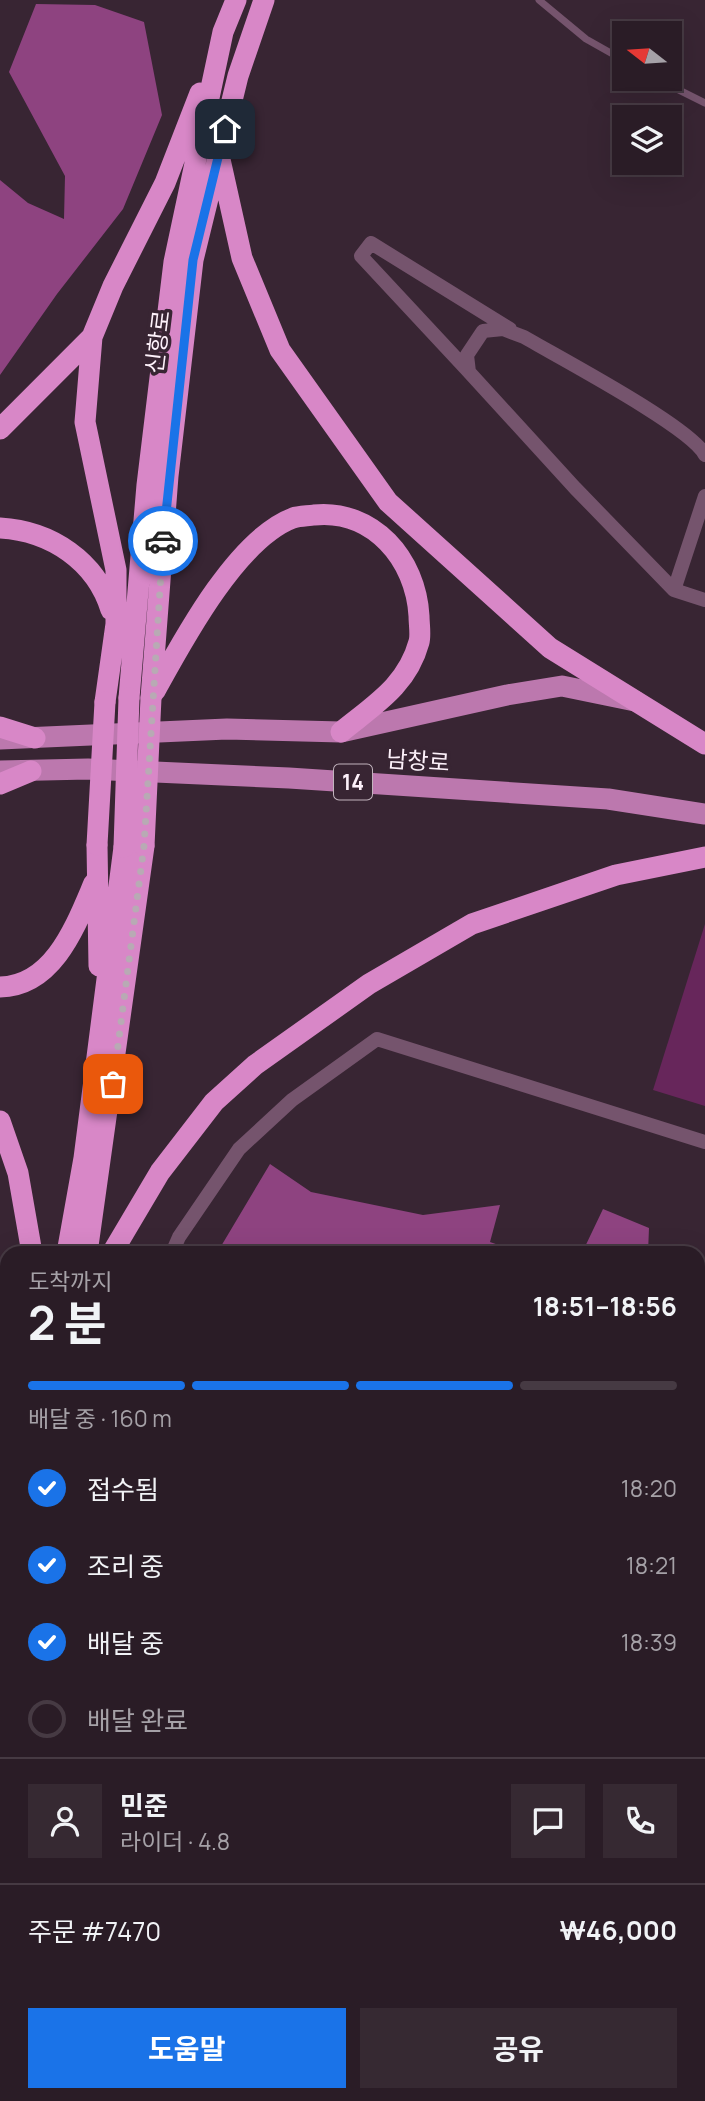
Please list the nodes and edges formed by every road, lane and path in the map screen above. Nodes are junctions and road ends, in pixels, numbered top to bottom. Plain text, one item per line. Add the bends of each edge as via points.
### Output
1 (236, 0) edge
2 (264, 0) edge
3 (539, 0) edge
4 (223, 32) junction
5 (612, 54) edge
6 (680, 91) edge
7 (705, 103) edge
8 (219, 155) junction
9 (92, 337) junction
10 (524, 337) junction
11 (469, 372) junction
12 (0, 429) edge
13 (705, 455) edge
14 (705, 496) edge
15 (0, 528) edge
16 (674, 590) junction
17 (705, 600) edge
18 (116, 624) junction
19 (151, 698) junction
20 (636, 702) junction
21 (0, 727) edge
22 (341, 732) junction
23 (35, 738) junction
24 (0, 740) edge
25 (705, 744) edge
26 (0, 771) edge
27 (31, 771) junction
28 (0, 784) edge
29 (705, 814) edge
30 (134, 846) junction
31 (705, 857) edge
32 (98, 875) junction
33 (0, 987) edge
34 (100, 1038) junction
35 (0, 1121) edge
36 (705, 1142) edge
37 (31, 1246) edge
38 (69, 1246) edge
39 (88, 1246) edge
40 (116, 1246) edge
41 (175, 1246) edge

1 - 4 highway, 신항로
2 - 8 highway, 신항로 via 238,76
3 - 5 lane via 586,39
4 - 9 highway via 165,183
4 - 30 highway, 신항로, bridge via 174,262 148,485 130,698
6 - 7 lane
8 - 19 highway, 신항로 via 193,260 168,477
8 - 20 highway via 242,258 280,350 388,502 550,648
9 - 12 highway
9 - 18 highway via 86,422 116,570
10 - 11 street via 503,329 483,331 467,355
10 - 11 street via 371,243 361,256
10 - 13 street via 674,425
11 - 16 street
14 - 16 street
15 - 18 highway via 45,538 72,553 95,573
16 - 17 street
18 - 32 highway, bridge via 105,702
19 - 22 highway via 226,576 262,538 293,518 334,513 371,526 404,561 418,597 420,640 401,683
19 - 30 highway, 신항로, bridge
20 - 22 main road via 562,686
20 - 25 highway
21 - 23 highway
22 - 23 main road via 228,729
23 - 24 main road
26 - 27 main road, 남창로 / 14
27 - 28 highway
27 - 29 main road, 남창로 / 14 via 275,777 608,799
30 - 34 highway
30 - 39 highway
31 - 40 highway via 616,875 472,924 369,984 255,1065 214,1102 160,1172
32 - 33 highway via 73,934 46,969 11,987
32 - 34 highway
34 - 38 highway
35 - 37 highway via 18,1173
36 - 41 street via 377,1039 292,1100 239,1149

